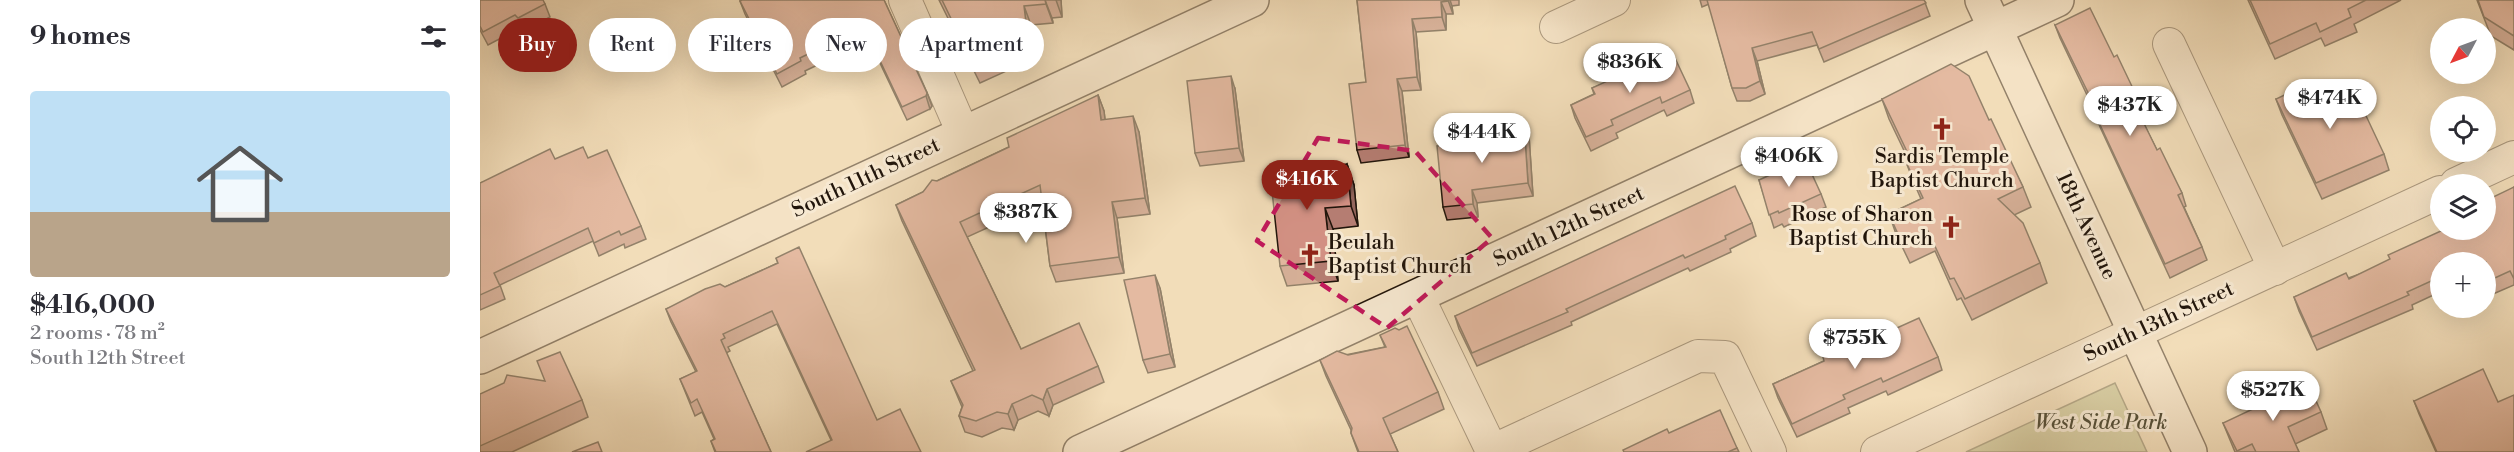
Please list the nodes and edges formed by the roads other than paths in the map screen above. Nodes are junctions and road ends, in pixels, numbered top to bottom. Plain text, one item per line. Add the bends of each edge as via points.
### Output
1 (905, 0) edge
2 (1252, 0) edge
3 (1614, 0) edge
4 (2057, 0) edge
5 (1988, 14) edge
6 (1556, 27) dead end
7 (2169, 44) dead end
8 (963, 133) junction
9 (2514, 157) edge
10 (2477, 174) edge
11 (2430, 197) edge
12 (2275, 269) junction
13 (1418, 297) junction
14 (2136, 333) junction
15 (480, 357) edge
16 (1080, 452) edge
17 (1770, 452) edge
18 (1877, 452) edge
19 (2190, 452) edge

1 - 8 street
2 - 8 street, South 11th Street
3 - 6 street
4 - 5 street, South 12th Street
5 - 13 street, South 12th Street
5 - 14 street, 18th Avenue
7 - 12 street
8 - 15 street, South 11th Street
9 - 10 street
11 - 12 street, South 13th Street
12 - 14 street, South 13th Street
13 - 16 street, South 12th Street
13 - 17 street via 1492,451 1698,356 1725,357
14 - 18 street, South 13th Street
14 - 19 street, 18th Avenue

